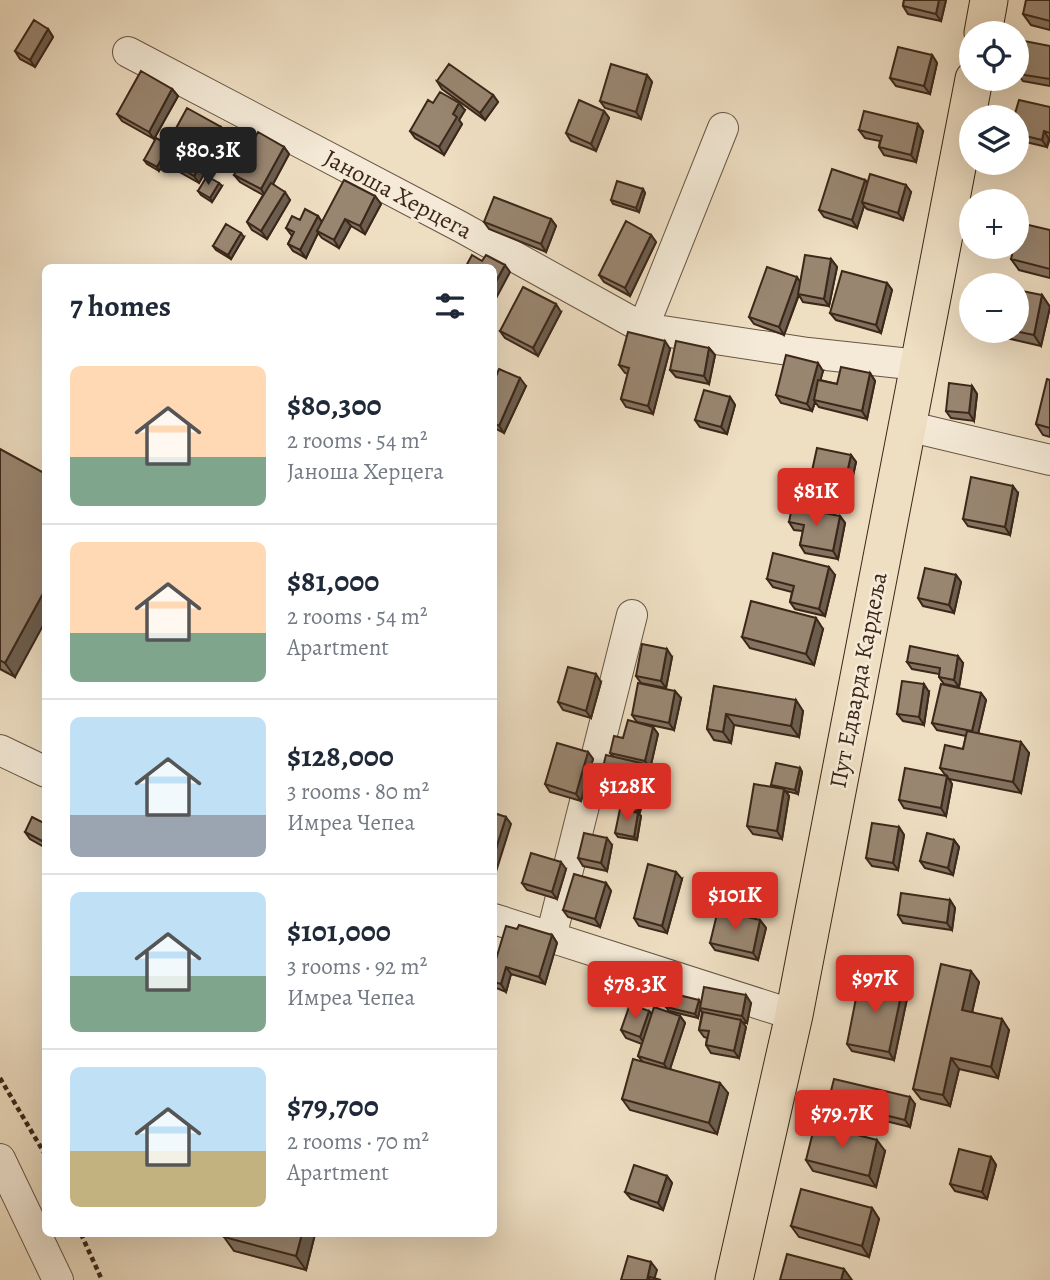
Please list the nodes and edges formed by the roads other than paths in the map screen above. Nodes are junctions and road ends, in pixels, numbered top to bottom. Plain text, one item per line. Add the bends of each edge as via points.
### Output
1 (989, 0) edge
2 (985, 21) edge
3 (128, 52) dead end
4 (972, 91) edge
5 (723, 128) dead end
6 (643, 328) junction
7 (919, 365) junction
8 (907, 426) junction
9 (1050, 460) edge
10 (632, 615) dead end
11 (0, 750) edge
12 (42, 770) edge
13 (497, 920) edge
14 (551, 937) junction
15 (794, 1015) junction
16 (0, 1159) edge
17 (58, 1280) edge
18 (734, 1280) edge

1 - 2 main road
3 - 6 street, Јаноша Херцега
4 - 7 main road, Пут Едварда Кардеља
5 - 6 street
6 - 7 street, Јаноша Херцега
7 - 8 main road, Пут Едварда Кардеља
8 - 9 street
8 - 15 main road, Пут Едварда Кардеља
10 - 14 street
11 - 12 street
13 - 14 street
14 - 15 street
15 - 18 main road, Пут Едварда Кардеља
16 - 17 street

